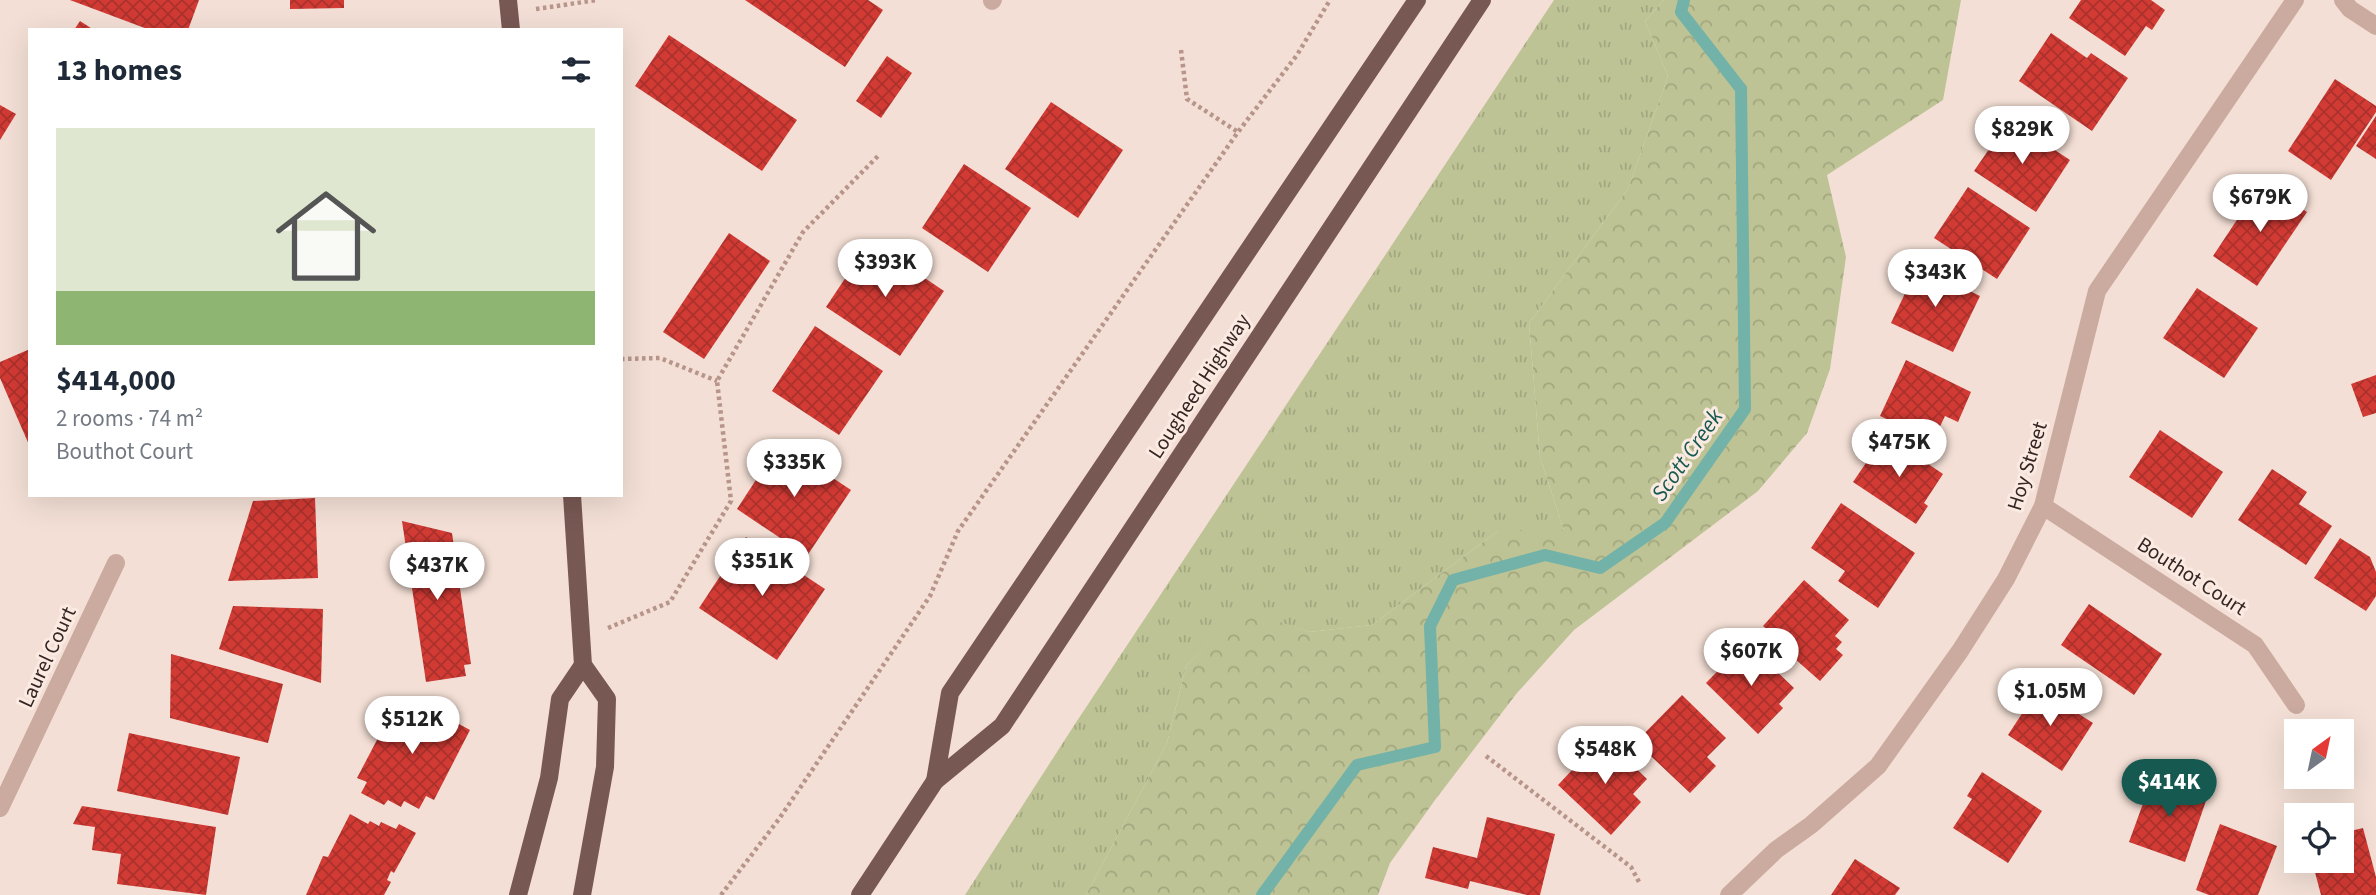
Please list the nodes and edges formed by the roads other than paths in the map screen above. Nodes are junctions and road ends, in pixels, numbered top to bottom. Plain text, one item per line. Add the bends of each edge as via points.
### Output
1 (1417, 0) edge
2 (1482, 0) edge
3 (2295, 0) edge
4 (2343, 0) edge
5 (2376, 26) edge
6 (572, 497) edge
7 (2043, 506) junction
8 (116, 562) dead end
9 (583, 665) junction
10 (2296, 705) dead end
11 (935, 781) junction
12 (0, 807) edge
13 (518, 895) edge
14 (582, 895) edge
15 (860, 895) edge
16 (1729, 895) edge

1 - 11 main road, Lougheed Highway via 950,693
2 - 11 main road, Lougheed Highway via 1002,726
3 - 7 street, Hoy Street via 2097,291
4 - 5 street
6 - 9 main road
7 - 10 street, Bouthot Court via 2255,645
7 - 16 street, Hoy Street via 2006,579 1878,766
8 - 12 street, Laurel Court
9 - 13 main road via 560,699 549,778
9 - 14 main road via 607,699 605,767
11 - 15 main road, Lougheed Highway

